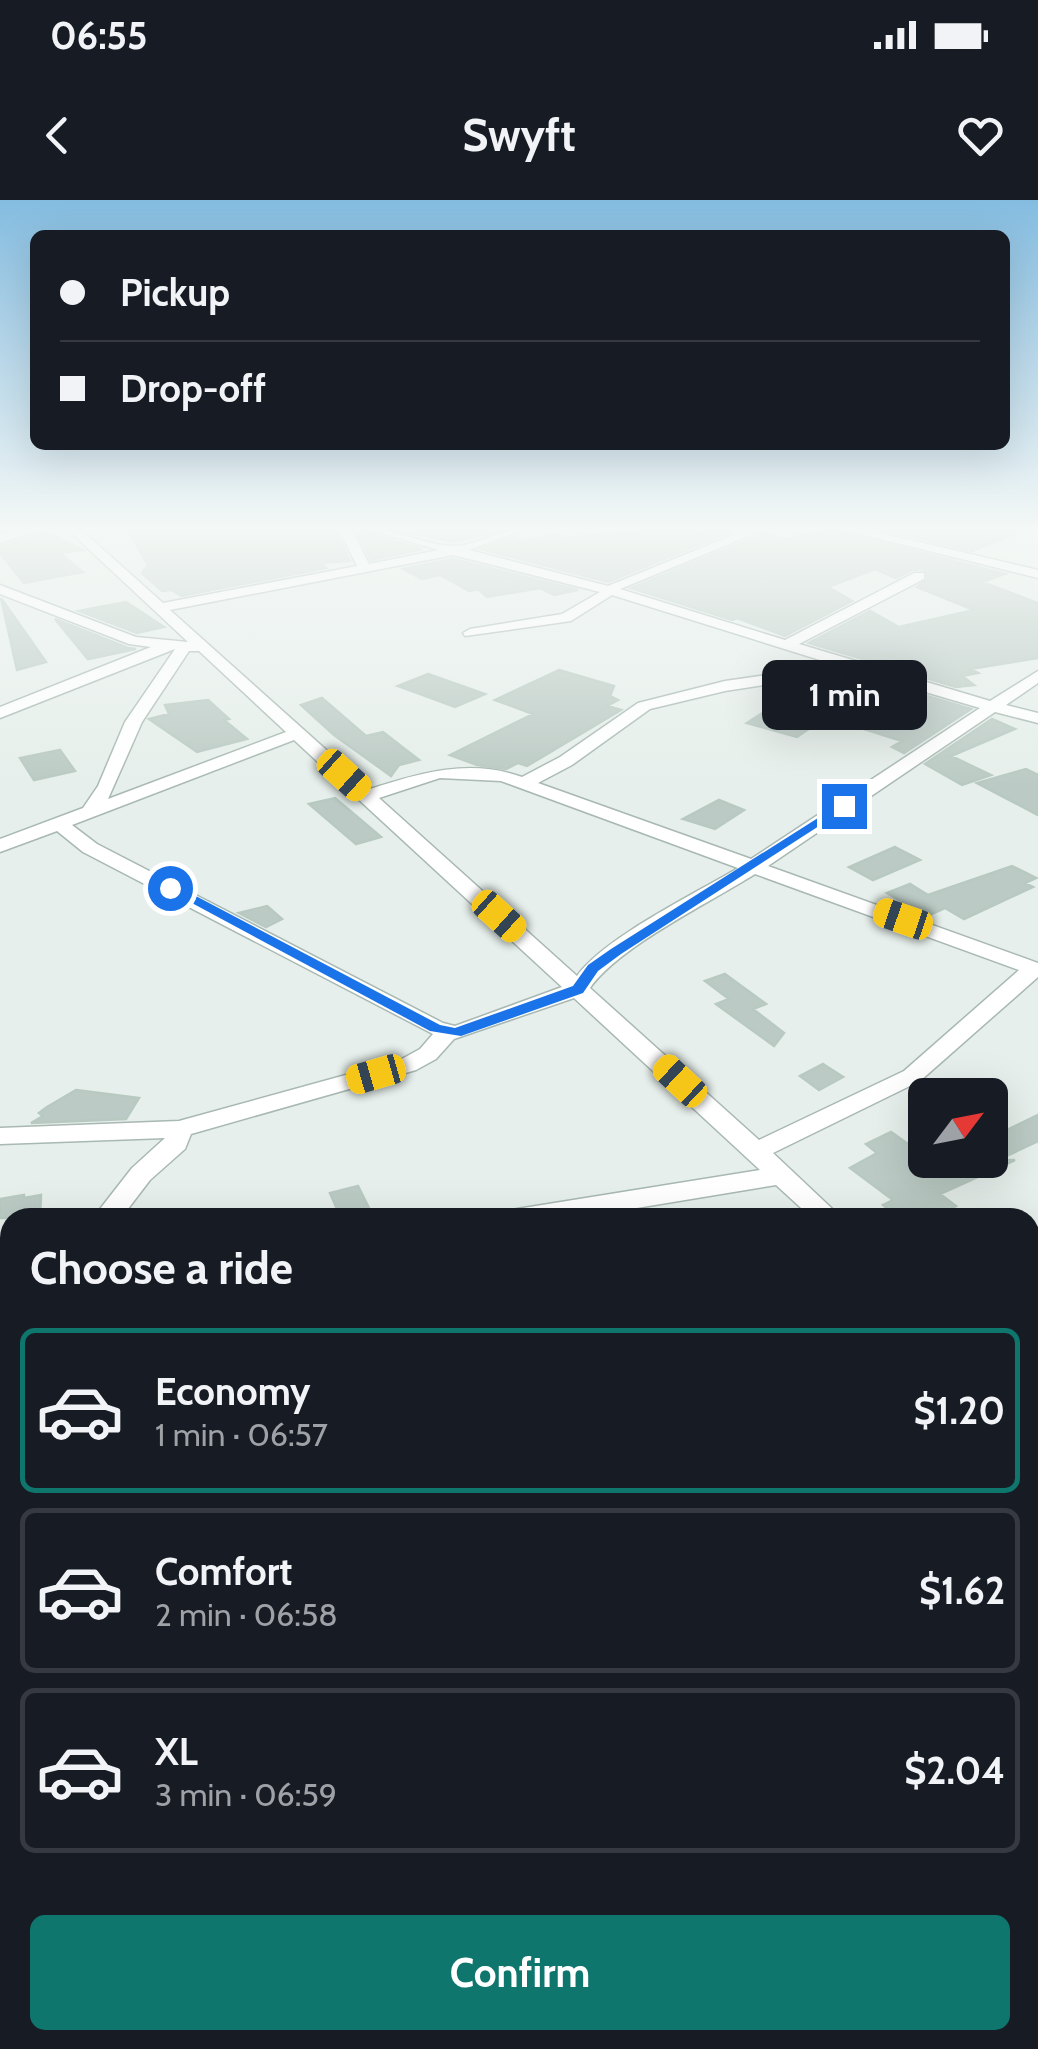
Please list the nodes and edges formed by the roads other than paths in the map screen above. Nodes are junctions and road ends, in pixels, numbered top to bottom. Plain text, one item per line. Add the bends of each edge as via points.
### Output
1 (58, 613) edge
2 (164, 613) edge
3 (575, 613) edge
4 (687, 613) edge
5 (848, 613) edge
6 (470, 633) dead end
7 (789, 644) junction
8 (164, 647) junction
9 (191, 647) junction
10 (858, 667) junction
11 (1038, 676) edge
12 (995, 706) junction
13 (0, 713) edge
14 (1038, 718) edge
15 (298, 733) junction
16 (526, 782) junction
17 (368, 796) junction
18 (91, 810) junction
19 (58, 824) junction
20 (0, 846) edge
21 (753, 867) junction
22 (1036, 969) edge
23 (578, 988) junction
24 (447, 1033) junction
25 (180, 1129) junction
26 (0, 1136) edge
27 (756, 1150) junction
28 (782, 1175) junction
29 (114, 1208) edge
30 (579, 1208) edge
31 (818, 1208) edge

1 - 8 street
2 - 9 street
3 - 6 street
4 - 7 street
5 - 7 street
7 - 10 street
8 - 9 street
8 - 13 street
9 - 15 street
9 - 18 street via 154,688 122,748 113,782
10 - 12 street
10 - 16 street via 725,686 644,706
11 - 12 street
12 - 14 street
12 - 21 street
15 - 17 street
15 - 18 street
16 - 17 street via 455,771
16 - 21 street
17 - 23 street
18 - 19 street
19 - 20 street
19 - 24 street via 90,848
21 - 22 street
21 - 23 street via 592,968
22 - 27 street via 912,1076
23 - 24 street
23 - 27 street
24 - 25 street via 408,1066
25 - 26 street
25 - 29 street via 176,1143
27 - 28 street
28 - 30 street
28 - 31 street

